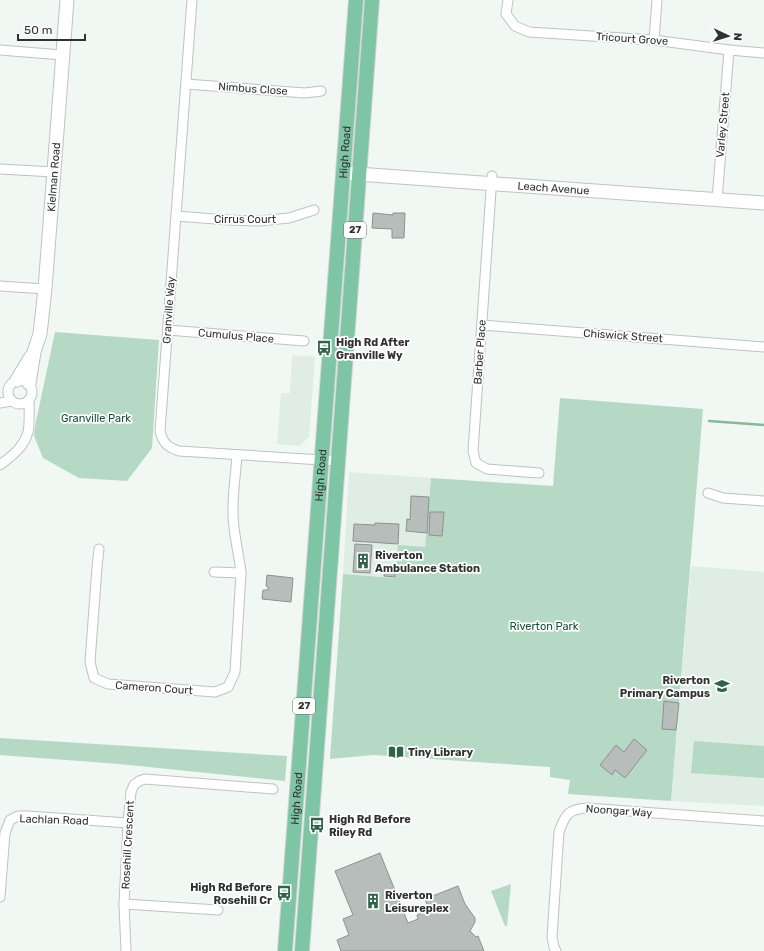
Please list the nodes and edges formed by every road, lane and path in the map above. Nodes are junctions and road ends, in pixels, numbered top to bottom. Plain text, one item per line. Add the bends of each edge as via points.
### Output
1 (67, 0) edge
2 (192, 0) edge
3 (356, 0) edge
4 (372, 0) edge
5 (508, 0) edge
6 (657, 0) edge
7 (654, 40) junction
8 (0, 50) edge
9 (729, 50) junction
10 (764, 52) edge
11 (62, 55) junction
12 (186, 84) junction
13 (321, 91) dead end
14 (343, 168) junction
15 (0, 169) edge
16 (359, 170) junction
17 (54, 172) junction
18 (491, 180) junction
19 (764, 194) edge
20 (717, 195) junction
21 (764, 203) edge
22 (314, 210) dead end
23 (176, 216) junction
24 (0, 286) edge
25 (45, 289) junction
26 (482, 325) junction
27 (168, 330) junction
28 (304, 341) dead end
29 (764, 346) edge
30 (14, 386) edge
31 (29, 400) junction
32 (0, 403) edge
33 (15, 403) junction
34 (28, 431) junction
35 (237, 455) junction
36 (322, 460) junction
37 (338, 461) junction
38 (0, 465) edge
39 (539, 473) dead end
40 (708, 493) dead end
41 (764, 501) edge
42 (99, 549) dead end
43 (214, 572) dead end
44 (241, 573) junction
45 (273, 789) dead end
46 (764, 821) edge
47 (128, 823) junction
48 (0, 897) edge
49 (124, 904) junction
50 (218, 910) dead end
51 (126, 951) edge
52 (285, 951) edge
53 (302, 951) edge
54 (556, 951) edge

1 - 11 street, Kielman Road
2 - 12 street, Granville Way
3 - 14 main road, High Road / 27
4 - 16 main road, High Road / 27
5 - 7 street, Tricourt Grove via 506,14 515,26 529,32
6 - 7 street
7 - 9 street, Tricourt Grove
8 - 11 street
9 - 10 street, Tricourt Grove
9 - 20 street, Varley Street
11 - 17 street, Kielman Road
12 - 13 street, Nimbus Close via 305,93
12 - 23 street, Granville Way
14 - 16 street, Leach Avenue
14 - 36 main road, High Road / 27
15 - 17 street
16 - 18 street, Leach Avenue
16 - 37 main road, High Road / 27
17 - 25 street, Kielman Road
18 - 20 street, Leach Avenue
18 - 26 street, Barber Place
19 - 20 street, Leach Avenue
20 - 21 street, Leach Avenue
22 - 23 street, Cirrus Court via 289,218 259,221
23 - 27 street, Granville Way
24 - 25 street
25 - 30 street, Kielman Road via 40,334 34,352
26 - 29 street, Chiswick Street
26 - 39 street, Barber Place via 473,451 476,463 487,469
27 - 28 street, Cumulus Place
27 - 35 street, Granville Way via 160,431 164,443 179,451
30 - 31 street via 32,390 32,398
30 - 33 street via 9,397
31 - 33 street via 26,403
31 - 34 street
32 - 33 street
33 - 34 street
34 - 38 street via 24,444
35 - 36 street, Granville Way
35 - 44 street, Cameron Court via 233,509
36 - 37 street, Granville Way
36 - 52 main road, High Road / 27
37 - 53 main road, High Road / 27
40 - 41 street via 723,498
42 - 44 street, Cameron Court via 90,662 94,678 108,684 214,692 228,687 235,672
43 - 44 street
45 - 47 street, Rosehill Crescent via 145,779 134,785 131,792
46 - 54 street, Noongar Way via 577,808 565,817 560,832 552,937
47 - 48 street, Lachlan Road via 27,816 18,816 10,820 5,833
47 - 49 street, Rosehill Crescent
49 - 50 street
49 - 51 street, Rosehill Crescent

